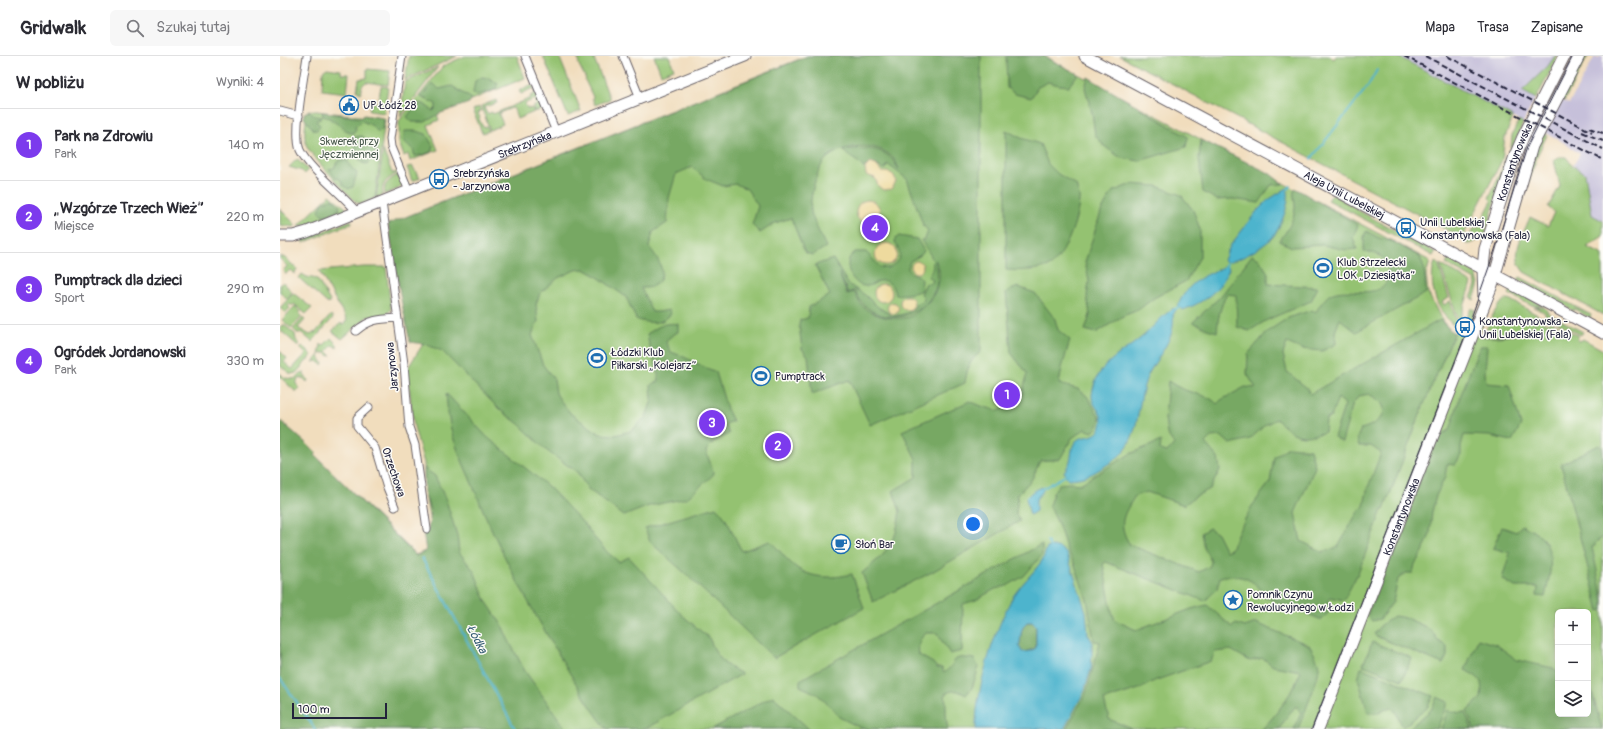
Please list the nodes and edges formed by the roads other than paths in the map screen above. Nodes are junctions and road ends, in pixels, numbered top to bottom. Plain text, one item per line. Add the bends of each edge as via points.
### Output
1 (307, 56) edge
2 (402, 56) edge
3 (525, 56) edge
4 (623, 56) edge
5 (745, 56) edge
6 (1085, 56) edge
7 (1564, 56) edge
8 (1579, 56) edge
9 (640, 98) junction
10 (280, 111) edge
11 (299, 116) junction
12 (556, 132) junction
13 (409, 191) junction
14 (382, 202) junction
15 (356, 212) junction
16 (280, 236) edge
17 (1483, 268) junction
18 (1495, 275) junction
19 (1484, 305) junction
20 (397, 318) junction
21 (356, 331) dead end
22 (1603, 333) edge
23 (369, 407) dead end
24 (395, 507) dead end
25 (426, 529) dead end
26 (1318, 729) edge

1 - 11 street
2 - 13 street via 390,139
3 - 12 street
4 - 9 street
5 - 9 street, Srebrzyńska
6 - 17 street, Aleja Unii Lubelskiej
7 - 17 street, Konstantynowska via 1522,137 1487,243
8 - 18 street, Konstantynowska via 1528,156
9 - 12 street, Srebrzyńska
10 - 11 street
11 - 15 street via 298,144 302,154
12 - 13 street, Srebrzyńska
13 - 14 street, Srebrzyńska
14 - 15 street, Srebrzyńska
14 - 20 street, Jarzynowa
15 - 16 street, Srebrzyńska via 300,234
17 - 18 street, Aleja Unii Lubelskiej
17 - 19 street, Konstantynowska
18 - 19 street, Konstantynowska
18 - 22 street, Aleja Unii Lubelskiej
19 - 26 street, Konstantynowska
20 - 21 street via 374,320
20 - 25 street, Jarzynowa via 409,426 415,445
23 - 24 street, Orzechowa via 357,418 357,426 375,448

